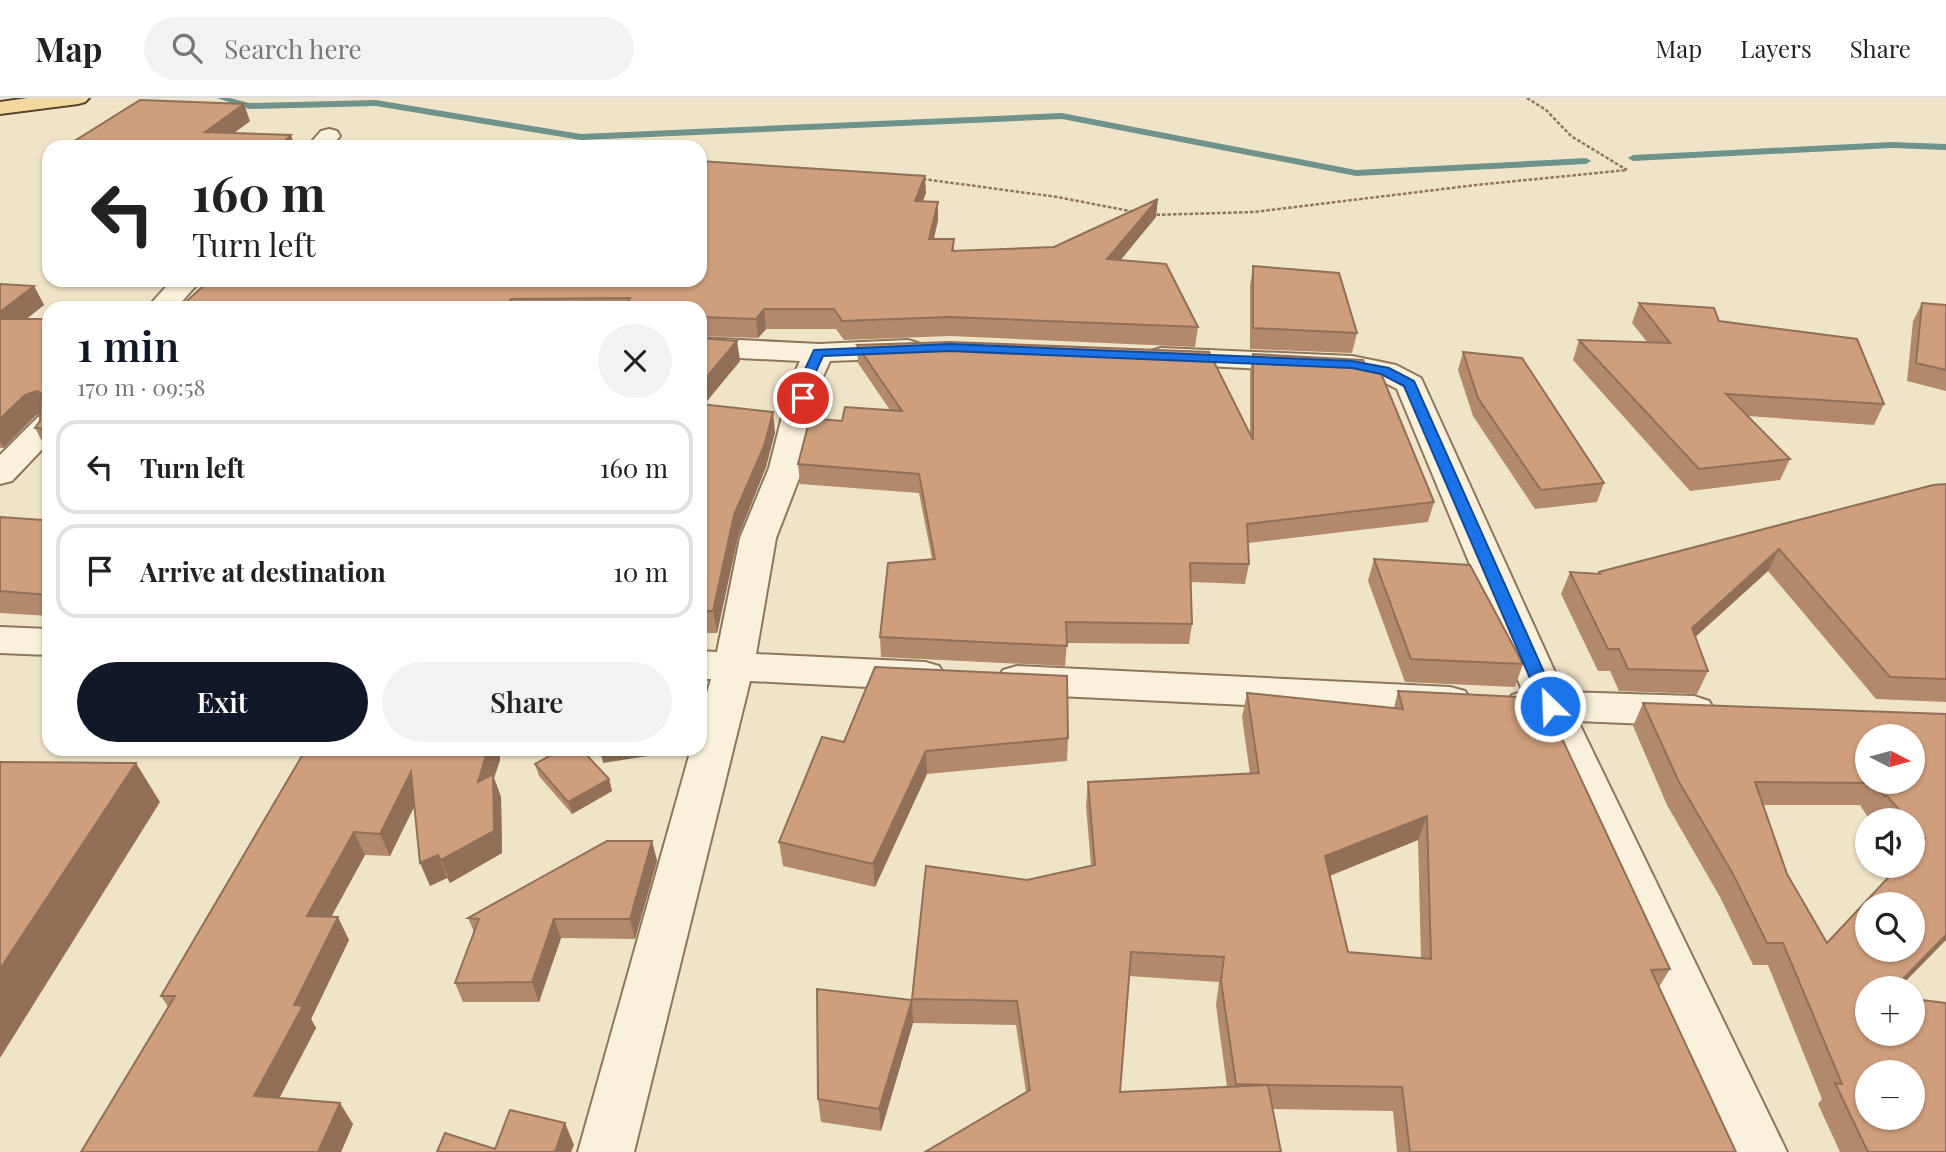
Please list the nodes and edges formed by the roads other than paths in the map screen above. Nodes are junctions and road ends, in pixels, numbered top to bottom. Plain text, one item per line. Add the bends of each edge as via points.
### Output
1 (78, 98) edge
2 (0, 108) edge
3 (180, 287) edge
4 (168, 301) edge
5 (707, 347) edge
6 (937, 348) edge
7 (819, 352) junction
8 (1122, 355) edge
9 (42, 431) edge
10 (0, 474) edge
11 (0, 640) edge
12 (42, 642) edge
13 (717, 666) edge
14 (1550, 706) junction
15 (707, 710) edge
16 (1728, 712) edge
17 (696, 756) edge
18 (606, 1152) edge
19 (1759, 1152) edge

1 - 2 main road
3 - 4 street
5 - 7 street
6 - 7 street
7 - 13 street via 806,380 786,468
8 - 14 street via 1352,365 1385,371 1410,384
9 - 10 street
11 - 12 street
13 - 14 street
13 - 15 street
14 - 16 street
14 - 19 street
17 - 18 street

